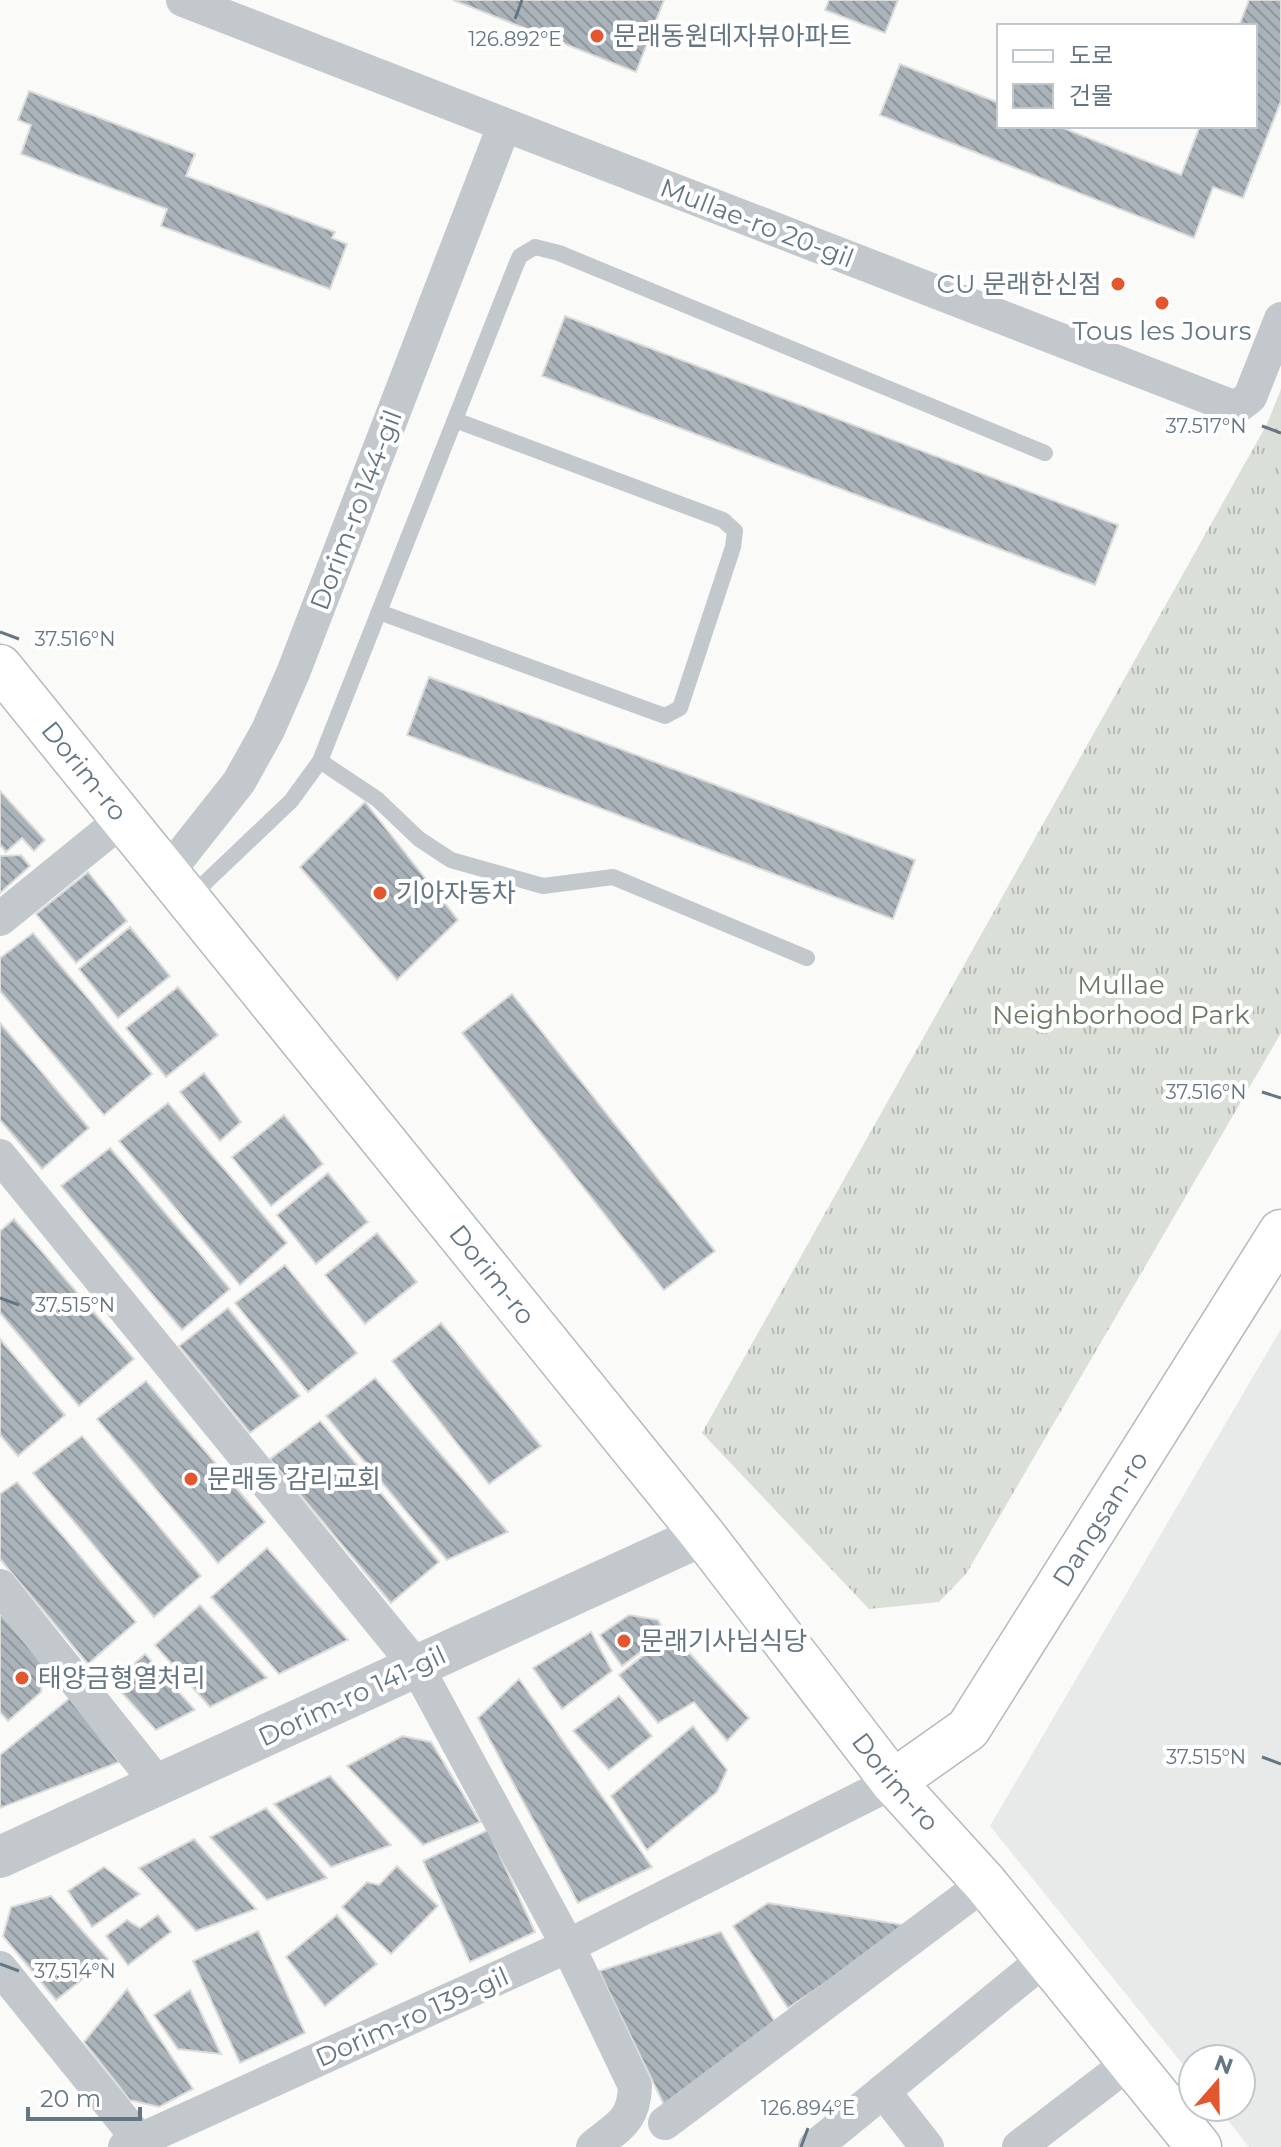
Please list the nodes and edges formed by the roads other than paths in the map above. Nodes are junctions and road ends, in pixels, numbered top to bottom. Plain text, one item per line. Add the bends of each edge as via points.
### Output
1 (183, 0) edge
2 (504, 126) junction
3 (1281, 319) edge
4 (455, 420) junction
5 (1045, 453) dead end
6 (379, 612) junction
7 (0, 667) edge
8 (320, 761) junction
9 (123, 819) junction
10 (177, 886) junction
11 (0, 919) edge
12 (807, 958) dead end
13 (0, 1156) edge
14 (1281, 1232) edge
15 (703, 1535) junction
16 (0, 1586) edge
17 (417, 1667) junction
18 (893, 1782) junction
19 (159, 1785) junction
20 (0, 1857) edge
21 (985, 1883) junction
22 (568, 1946) junction
23 (1046, 1958) junction
24 (0, 1968) edge
25 (1130, 2062) junction
26 (635, 2086) junction
27 (883, 2091) junction
28 (674, 2135) edge
29 (137, 2145) edge
30 (593, 2147) edge
31 (815, 2147) edge
32 (927, 2147) edge
33 (1019, 2147) edge
34 (1199, 2147) edge

1 - 2 street, Mullae-ro 20-gil
2 - 3 street, Mullae-ro 20-gil via 1236,408 1250,397
2 - 10 street, Dorim-ro 144-gil via 293,673 268,730
4 - 5 lane via 520,256 535,247
4 - 6 lane
4 - 6 lane via 723,520 735,531 680,708 665,716
6 - 8 lane
7 - 9 main road, Dorim-ro
8 - 10 lane via 291,801
8 - 12 lane via 377,799 419,839 451,860 543,886 613,877
9 - 10 main road, Dorim-ro
9 - 11 street
10 - 15 main road, Dorim-ro
13 - 17 street
14 - 18 main road, Dangsan-ro via 968,1729
15 - 17 street, Dorim-ro 141-gil
15 - 18 main road, Dorim-ro
16 - 19 street
17 - 19 street, Dorim-ro 141-gil
17 - 22 street
18 - 21 main road, Dorim-ro
18 - 22 street, Dorim-ro 139-gil
19 - 20 street, Dorim-ro 141-gil
21 - 23 main road, Dorim-ro
21 - 28 street
22 - 26 street
22 - 29 street, Dorim-ro 139-gil
23 - 25 main road, Dorim-ro
23 - 27 street
24 - 29 street
25 - 33 street
25 - 34 main road, Dorim-ro
26 - 28 street
26 - 30 street via 629,2117
27 - 31 street
27 - 32 street

